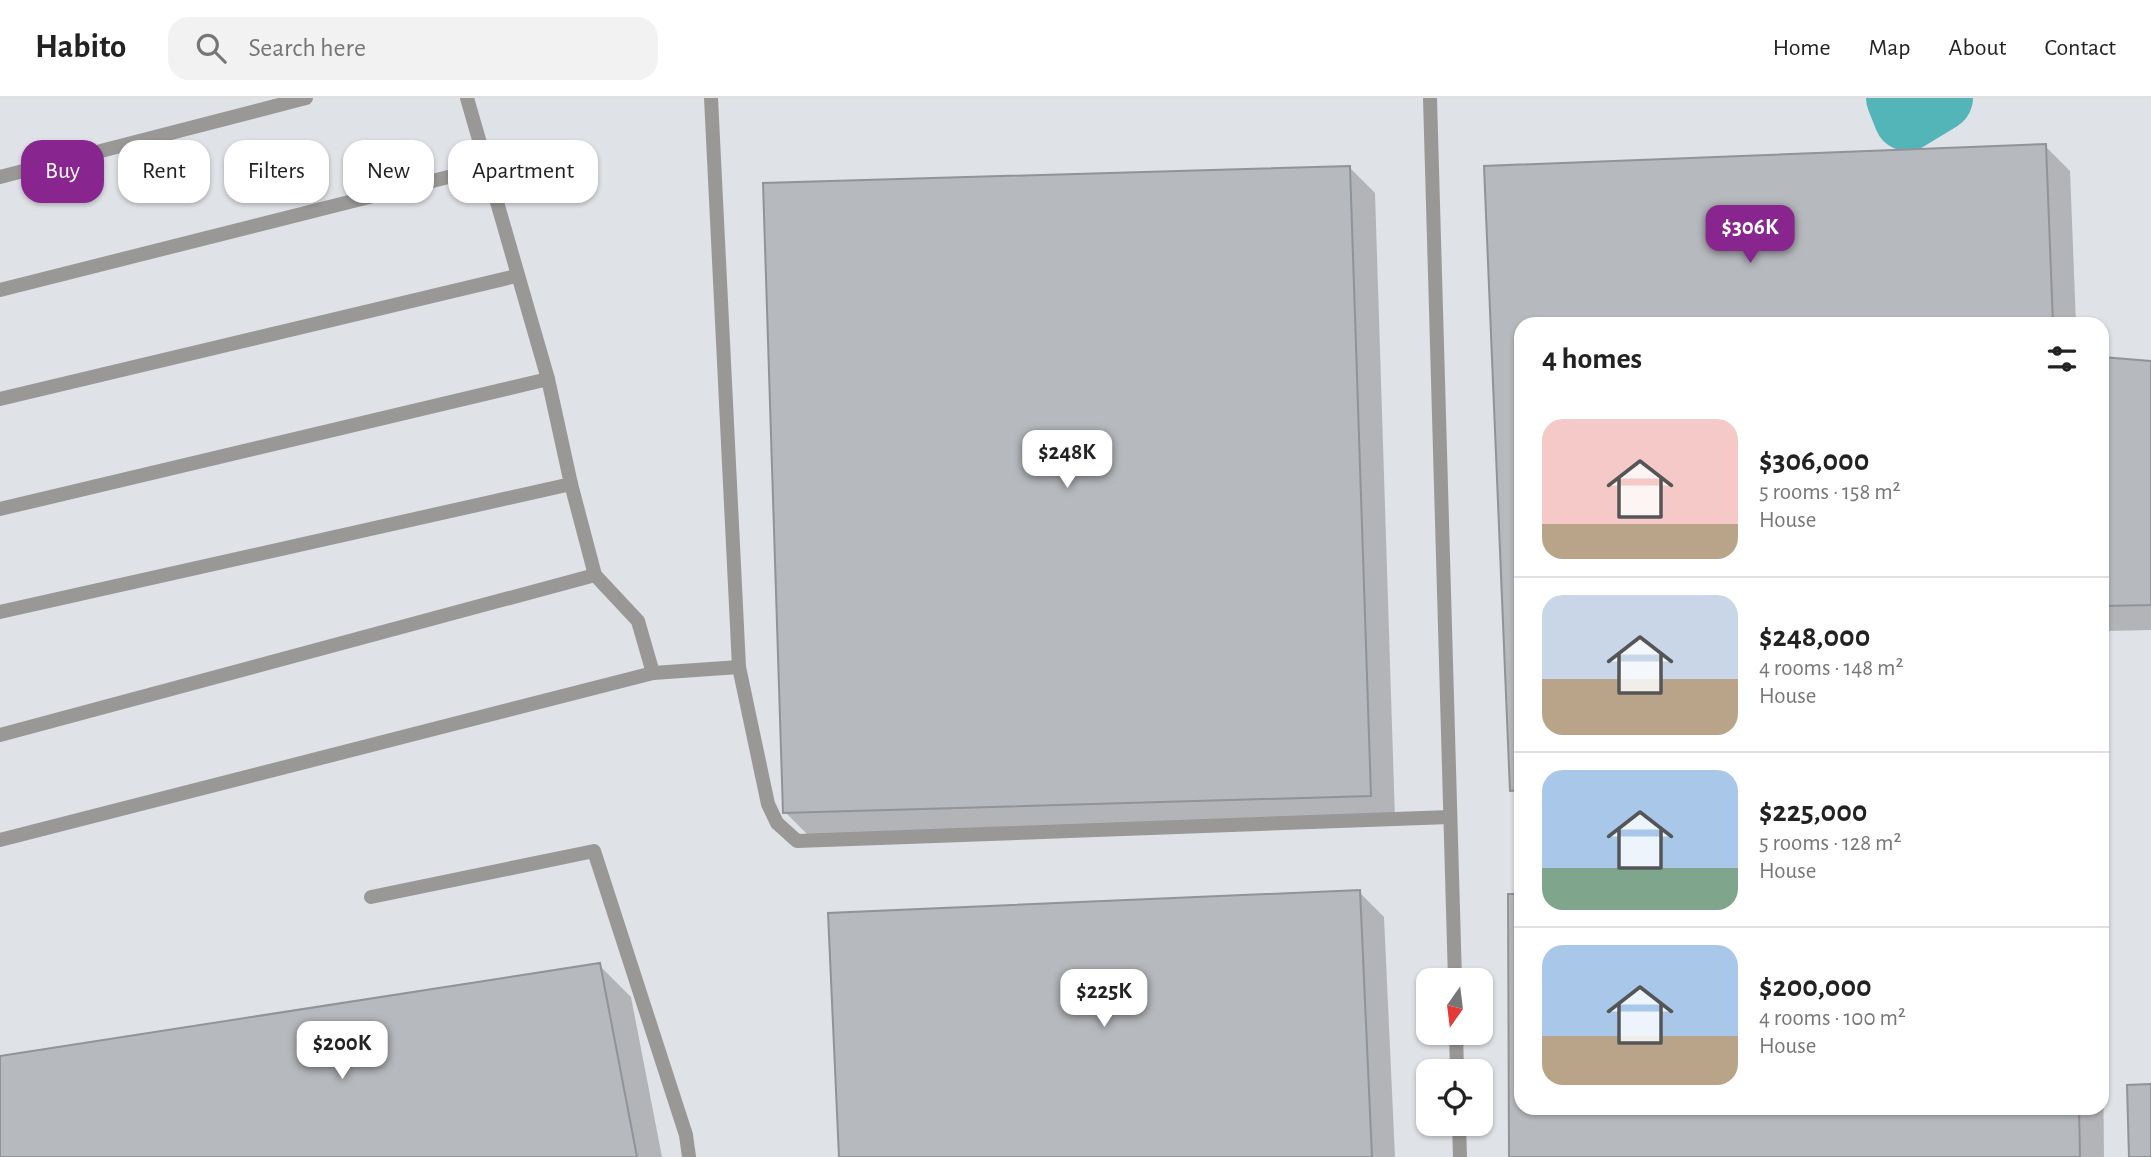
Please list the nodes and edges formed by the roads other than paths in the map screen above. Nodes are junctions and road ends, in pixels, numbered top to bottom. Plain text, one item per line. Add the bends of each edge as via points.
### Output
1 (306, 98) edge
2 (467, 98) edge
3 (711, 98) edge
4 (1430, 98) edge
5 (477, 140) edge
6 (0, 177) edge
7 (448, 177) edge
8 (494, 203) edge
9 (516, 276) junction
10 (0, 290) edge
11 (548, 379) junction
12 (0, 398) edge
13 (571, 484) junction
14 (0, 509) edge
15 (595, 575) junction
16 (0, 612) edge
17 (739, 667) junction
18 (653, 673) junction
19 (0, 735) edge
20 (1450, 817) junction
21 (0, 840) edge
22 (371, 897) dead end
23 (1455, 968) edge
24 (1459, 1136) edge
25 (689, 1157) edge
26 (1460, 1157) edge

1 - 6 lane
2 - 5 lane
3 - 17 lane
4 - 20 lane
7 - 10 lane
8 - 9 lane
9 - 11 lane
9 - 12 lane
11 - 13 lane
11 - 14 lane
13 - 15 lane
13 - 16 lane
15 - 18 lane via 638,621
15 - 19 lane
17 - 18 lane
17 - 20 lane via 768,804 777,823 797,841
18 - 21 lane
20 - 23 lane
22 - 25 lane via 594,851 686,1135
24 - 26 lane

